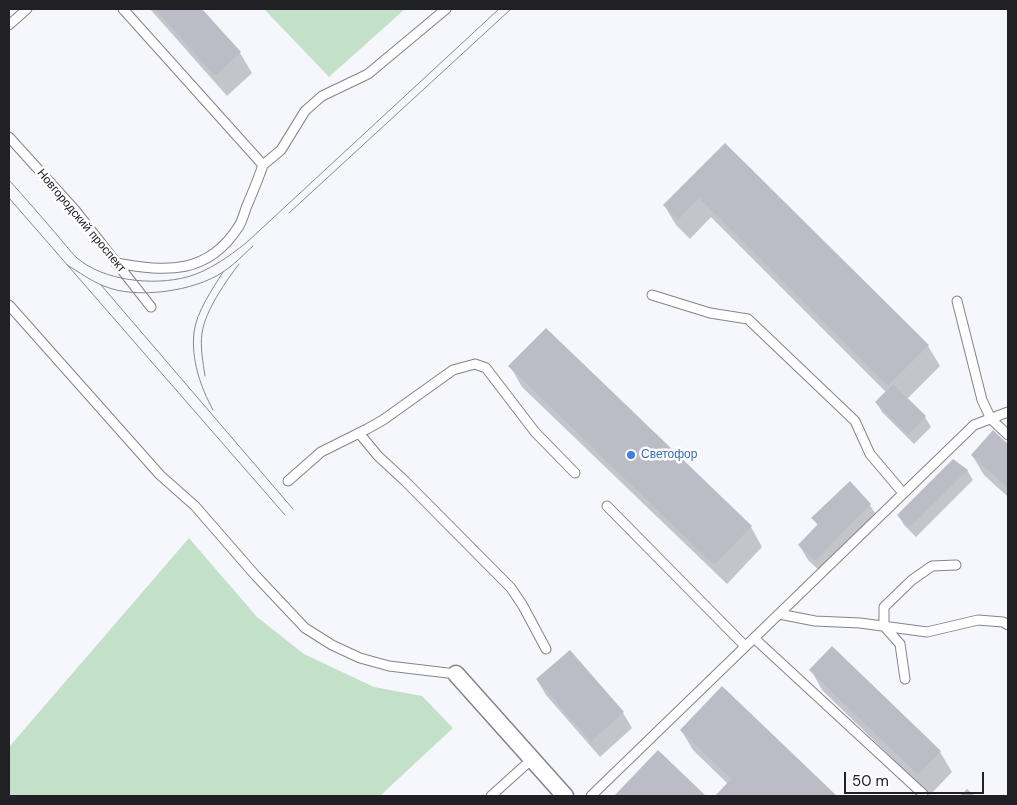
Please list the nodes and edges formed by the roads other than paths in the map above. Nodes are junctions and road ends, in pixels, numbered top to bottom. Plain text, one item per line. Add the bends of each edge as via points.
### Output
1 (27, 9) edge
2 (123, 9) edge
3 (446, 9) edge
4 (9, 25) edge
5 (9, 137) edge
6 (263, 165) junction
7 (116, 263) junction
8 (652, 295) dead end
9 (957, 301) dead end
10 (9, 305) edge
11 (151, 307) dead end
12 (1008, 412) edge
13 (991, 419) junction
14 (359, 433) junction
15 (1008, 434) edge
16 (575, 473) dead end
17 (288, 481) dead end
18 (903, 493) junction
19 (607, 506) dead end
20 (956, 565) dead end
21 (779, 614) junction
22 (1008, 625) edge
23 (884, 626) junction
24 (754, 638) junction
25 (745, 646) junction
26 (546, 649) dead end
27 (456, 674) joint
28 (904, 679) dead end
29 (532, 759) junction
30 (923, 794) dead end
31 (491, 796) edge
32 (565, 796) edge
33 (591, 796) edge

1 - 4 lane
2 - 6 lane
3 - 6 lane via 368,74 322,96 306,110 280,150
5 - 7 lane, Новгородский проспект via 75,210
6 - 7 lane via 239,226 216,254 193,264 167,269
7 - 11 lane, Новгородский проспект
8 - 18 lane via 710,313 748,319 855,421 870,454
9 - 13 lane via 982,400
10 - 27 lane via 160,475 195,506 304,628 360,658 389,666
12 - 13 lane
13 - 15 lane
13 - 18 lane via 974,425
14 - 16 lane via 383,420 453,370 475,364 486,368 535,432
14 - 17 lane via 321,452
14 - 26 lane via 510,588
18 - 21 lane
19 - 25 lane
20 - 23 lane via 932,566 912,580 884,607
21 - 23 lane via 815,621
21 - 24 lane
22 - 23 lane via 978,620 927,632
23 - 28 lane via 900,644
24 - 25 lane
24 - 30 lane
25 - 33 lane
27 - 29 street
29 - 31 lane
29 - 32 street

